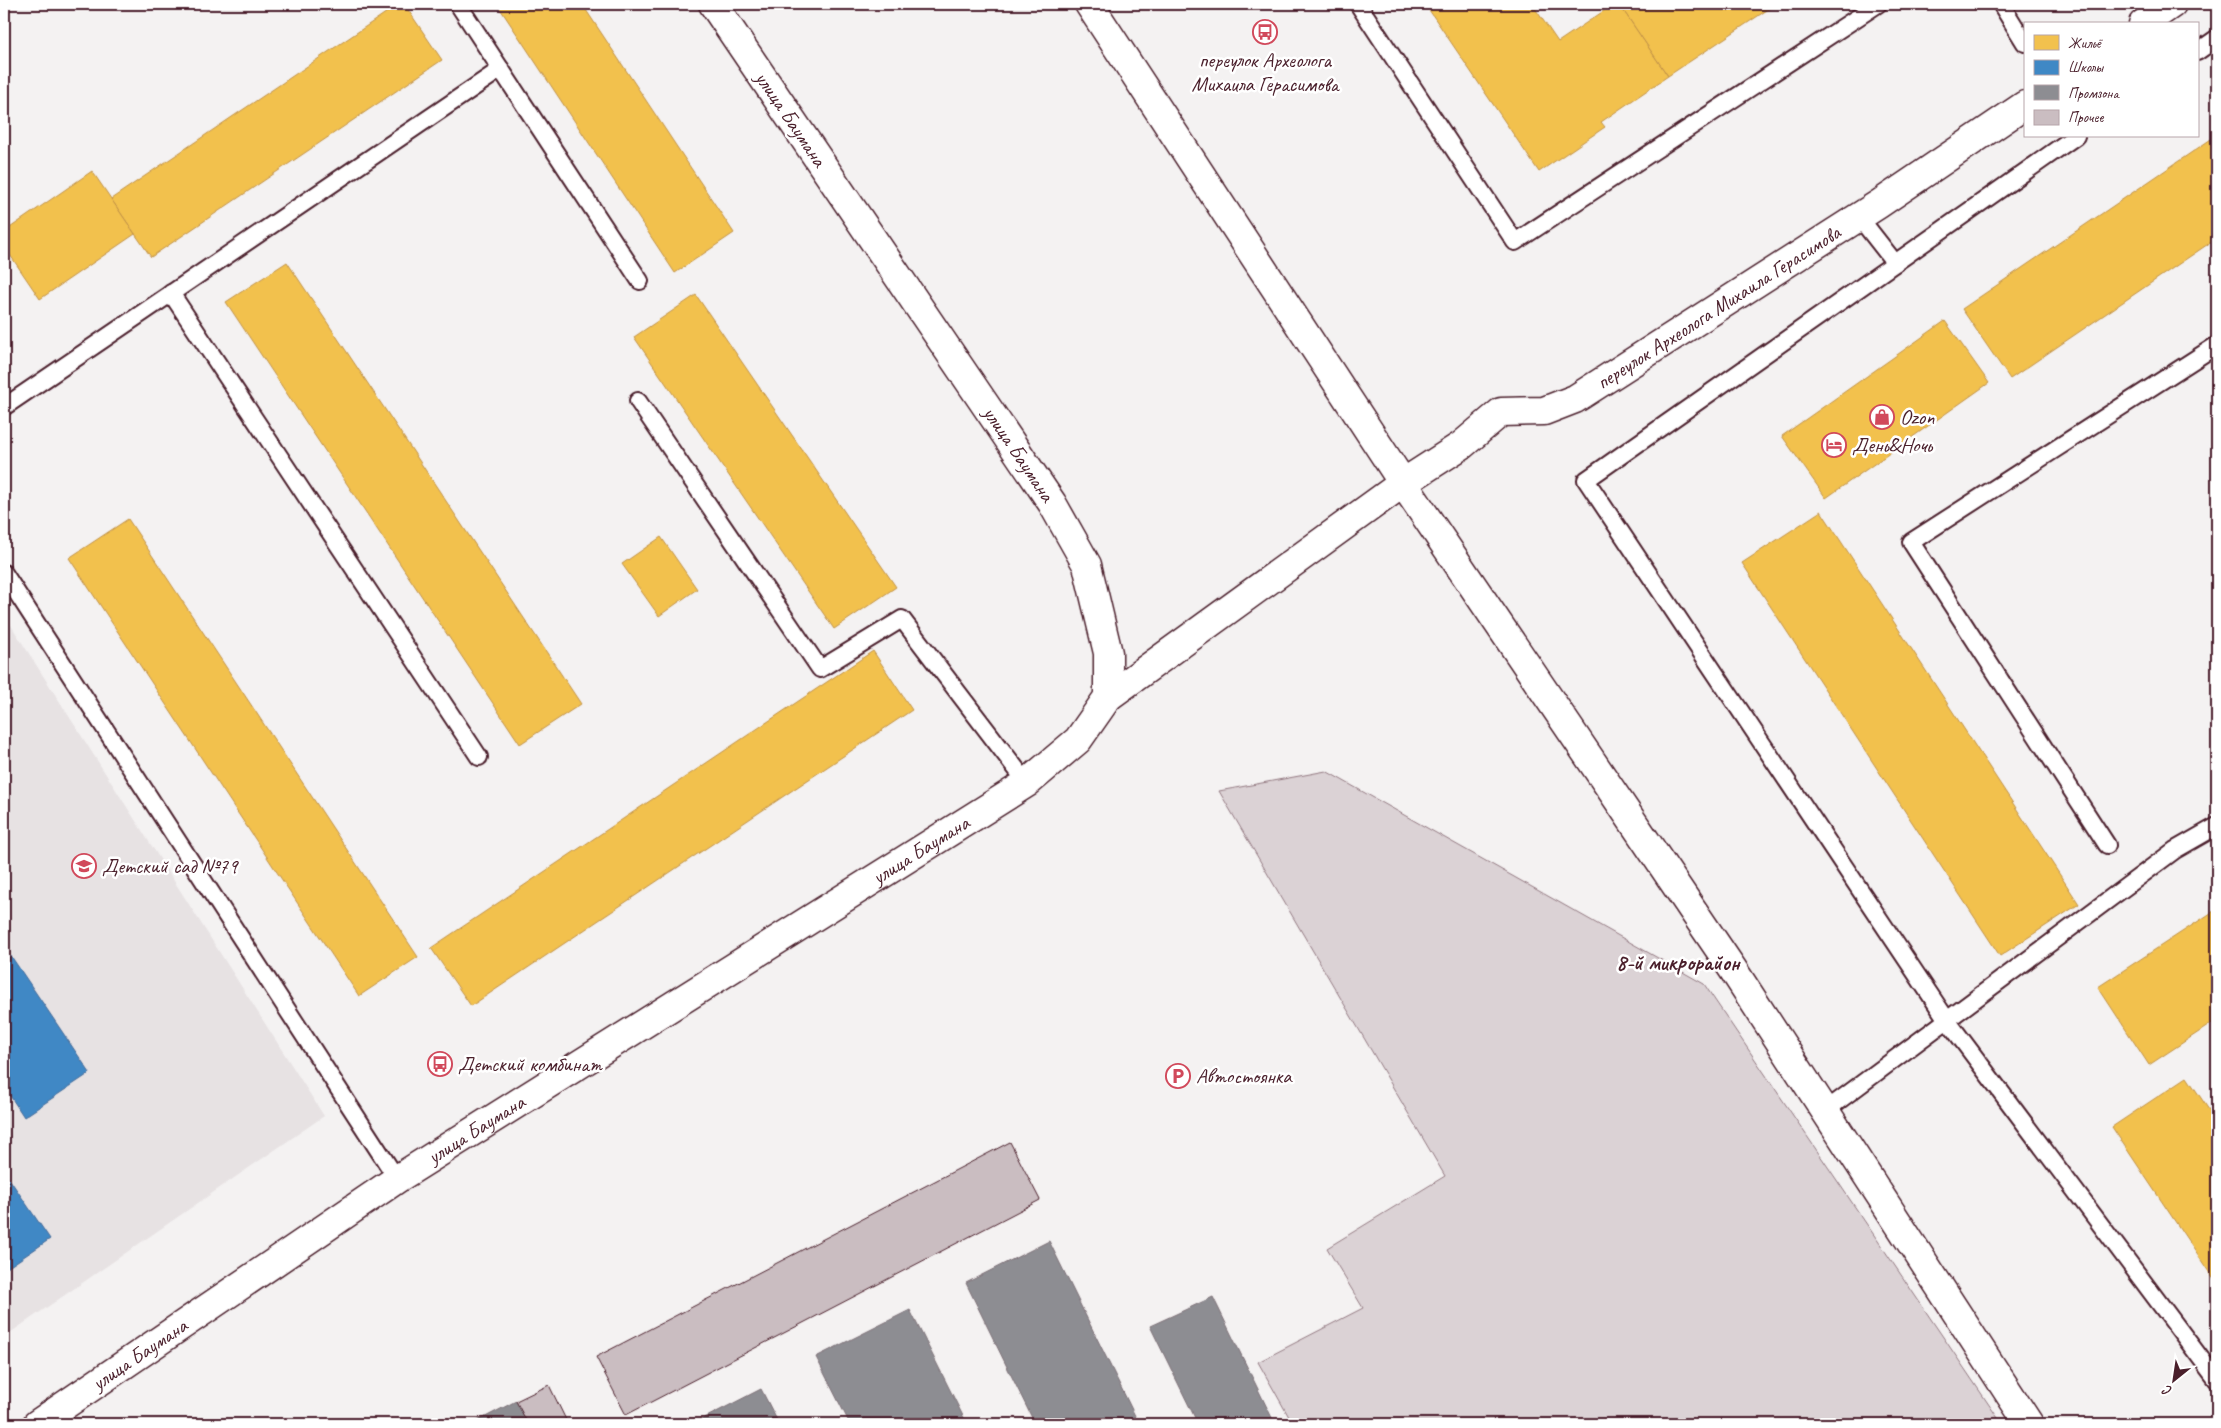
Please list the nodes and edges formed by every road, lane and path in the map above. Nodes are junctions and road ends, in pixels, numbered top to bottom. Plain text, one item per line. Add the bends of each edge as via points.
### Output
1 (458, 4) edge
2 (713, 4) edge
3 (1089, 4) edge
4 (1358, 4) edge
5 (1878, 4) edge
6 (2001, 4) edge
7 (2172, 4) edge
8 (2146, 22) edge
9 (2217, 38) edge
10 (2024, 41) edge
11 (2198, 51) edge
12 (501, 69) junction
13 (2024, 106) edge
14 (2073, 138) edge
15 (1859, 217) junction
16 (1895, 264) junction
17 (640, 281) dead end
18 (172, 293) junction
19 (2217, 346) edge
20 (638, 401) dead end
21 (4, 407) edge
22 (1403, 483) junction
23 (4, 573) edge
24 (1108, 697) junction
25 (480, 757) dead end
26 (1027, 783) junction
27 (2217, 826) edge
28 (2107, 845) dead end
29 (1947, 1020) junction
30 (1825, 1111) junction
31 (397, 1179) junction
32 (2217, 1380) edge
33 (37, 1424) edge
34 (2029, 1424) edge

1 - 12 lane
2 - 24 street, улица Баумана via 1046,495 1088,565 1108,654
3 - 22 street
4 - 5 lane via 1515,242
6 - 10 lane
7 - 8 street
9 - 11 lane
12 - 17 lane
12 - 18 lane
13 - 15 street, переулок Археолога Михаила Герасимова
14 - 16 lane
15 - 16 lane
15 - 22 street, переулок Археолога Михаила Герасимова via 1575,399 1544,410 1501,412 1462,445
16 - 29 lane via 1586,480
18 - 21 lane
18 - 25 lane
19 - 28 lane via 1911,542
20 - 26 lane via 820,669 902,619
22 - 24 street, переулок Археолога Михаила Герасимова
22 - 30 street via 1732,968
23 - 31 lane
24 - 26 street, улица Баумана via 1078,740
26 - 31 street, улица Баумана
27 - 29 lane via 2175,850
29 - 30 lane
29 - 32 lane
30 - 34 street
31 - 33 street, улица Баумана

